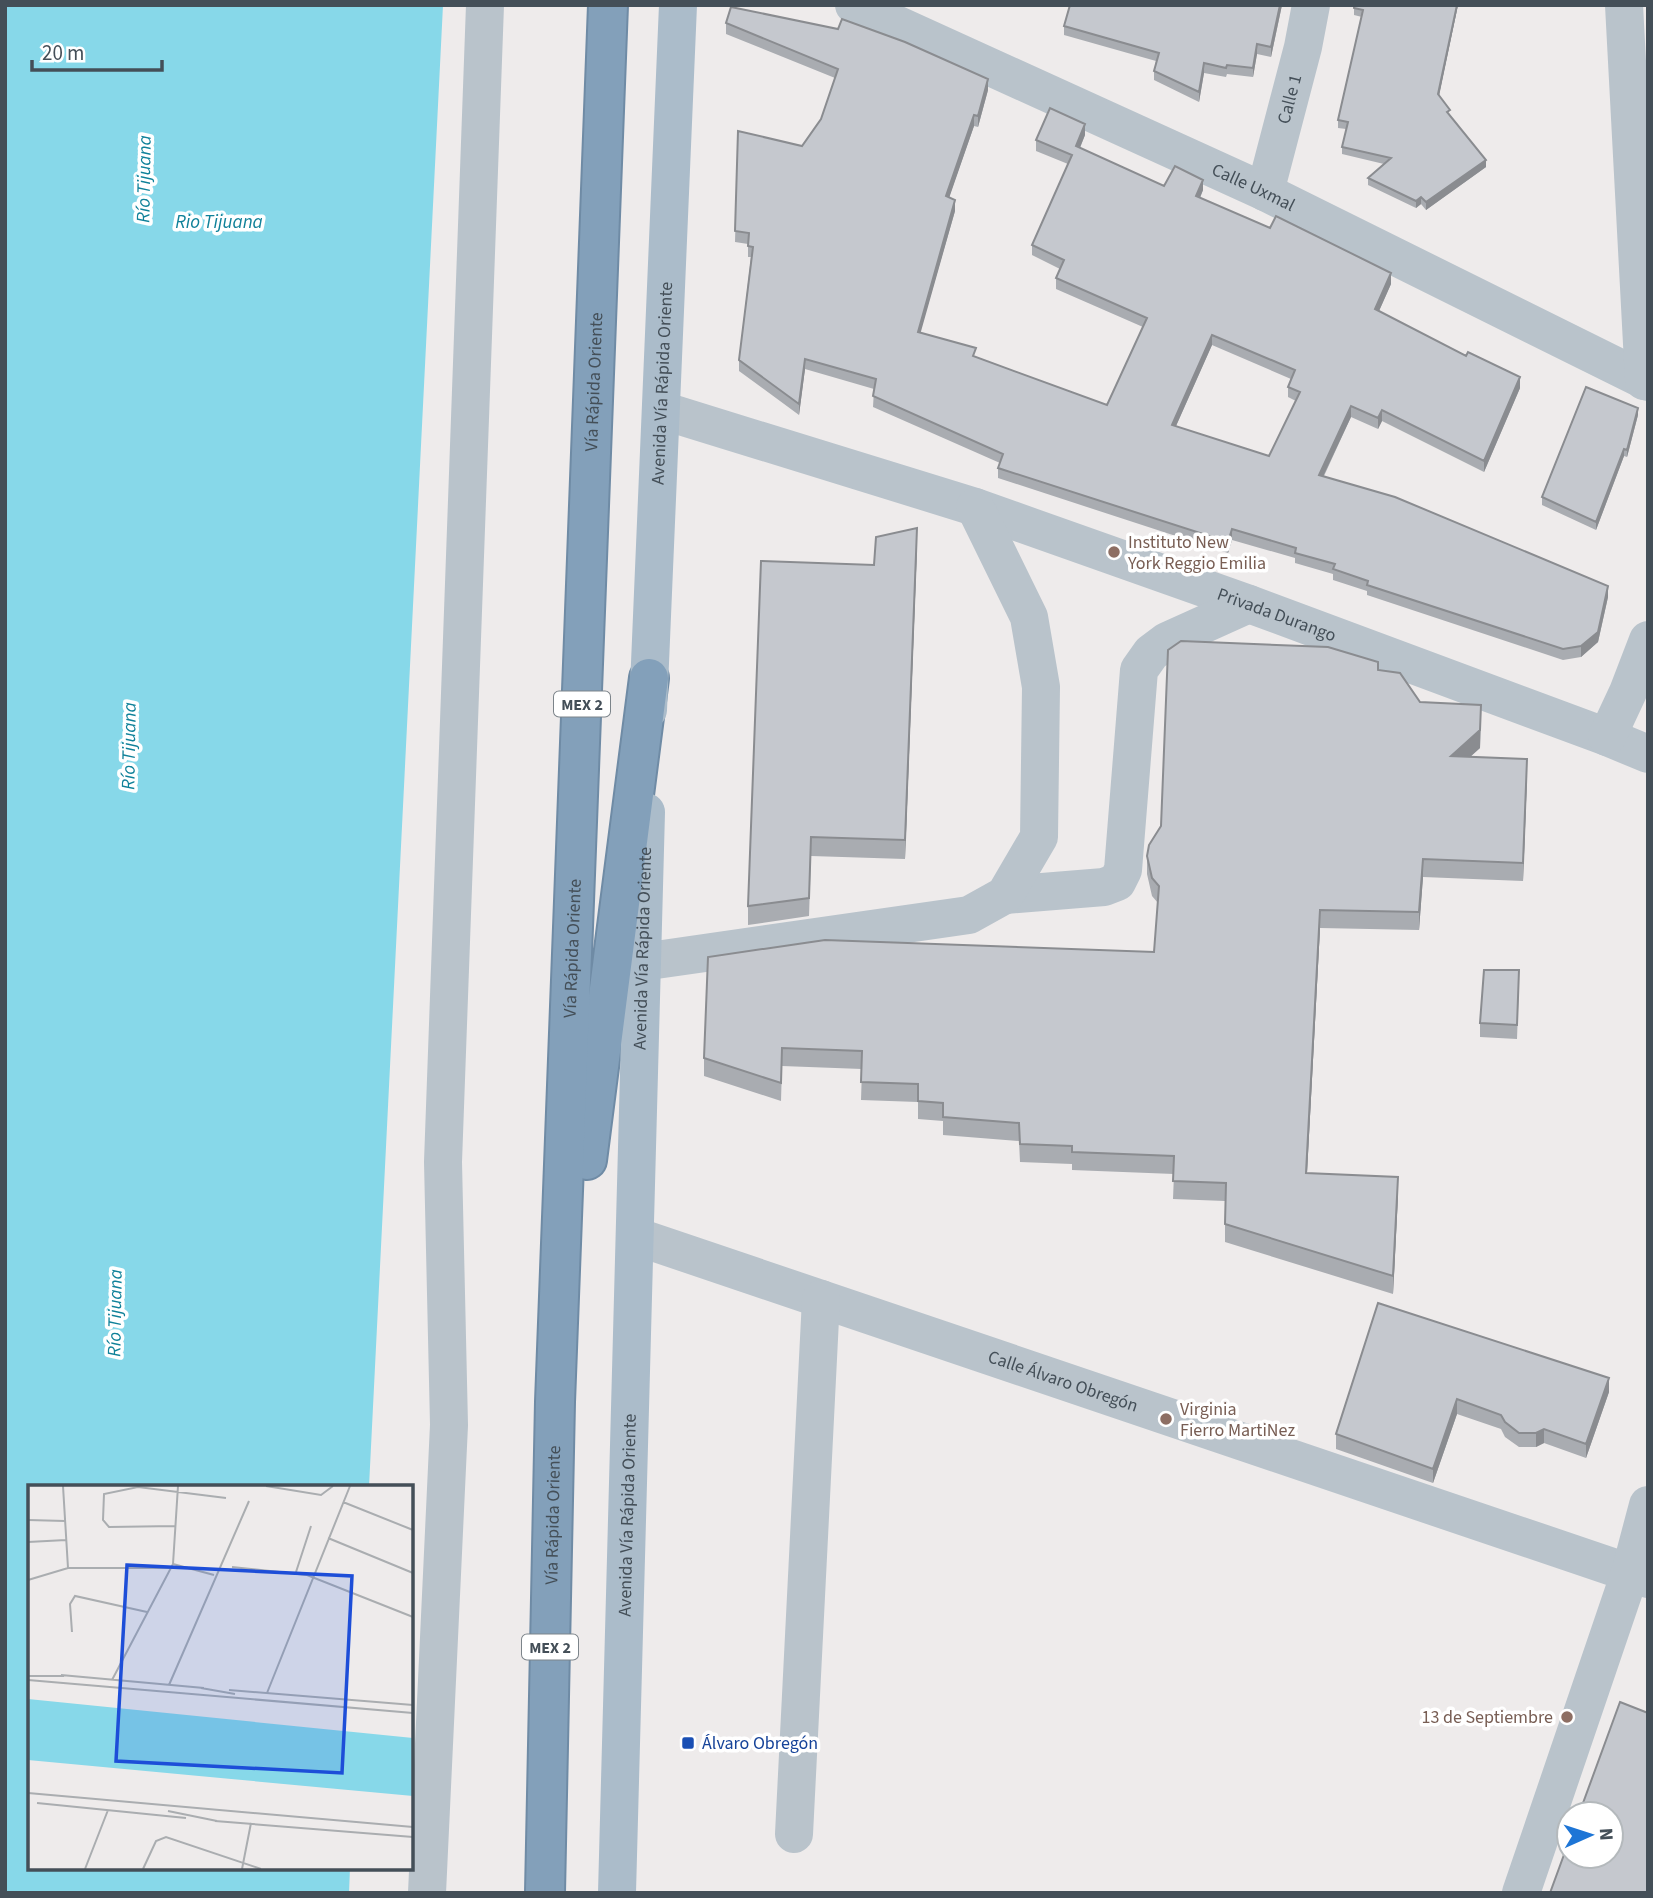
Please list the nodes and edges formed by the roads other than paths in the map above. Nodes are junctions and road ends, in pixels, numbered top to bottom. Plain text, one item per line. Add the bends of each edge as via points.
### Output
1 (485, 5) edge
2 (608, 5) edge
3 (678, 5) edge
4 (854, 5) edge
5 (1311, 5) edge
6 (1624, 5) edge
7 (1265, 192) junction
8 (1646, 382) edge
9 (661, 410) junction
10 (975, 507) junction
11 (1249, 604) junction
12 (1648, 640) edge
13 (649, 678) junction
14 (1607, 737) junction
15 (1648, 754) edge
16 (1005, 895) junction
17 (642, 962) junction
18 (635, 1236) junction
19 (821, 1299) junction
20 (555, 1402) junction
21 (1648, 1505) edge
22 (1639, 1576) edge
23 (794, 1834) dead end
24 (427, 1893) edge
25 (545, 1893) edge
26 (617, 1893) edge
27 (1521, 1893) edge

1 - 24 street via 443,1162 449,1425
2 - 20 highway, Vía Rápida Oriente / MEX 2
3 - 9 main road, Avenida Vía Rápida Oriente
4 - 7 street, Calle Uxmal
5 - 7 street, Calle 1
6 - 8 street
7 - 8 street, Calle Uxmal
9 - 10 street, Privada Durango
9 - 13 main road, Avenida Vía Rápida Oriente
10 - 11 street, Privada Durango
10 - 16 street via 1029,617 1041,687 1039,837
11 - 14 street, Privada Durango
11 - 16 street via 1167,641 1139,670 1123,870 1116,882 1104,887
12 - 14 street
13 - 17 main road, Avenida Vía Rápida Oriente
13 - 20 highway
14 - 15 street, Privada Durango
16 - 17 street via 969,915
17 - 18 main road, Avenida Vía Rápida Oriente
18 - 19 street, Calle Álvaro Obregón
18 - 26 main road, Avenida Vía Rápida Oriente
19 - 22 street, Calle Álvaro Obregón
19 - 23 street
20 - 25 highway, Vía Rápida Oriente / MEX 2
21 - 22 street
22 - 27 street

